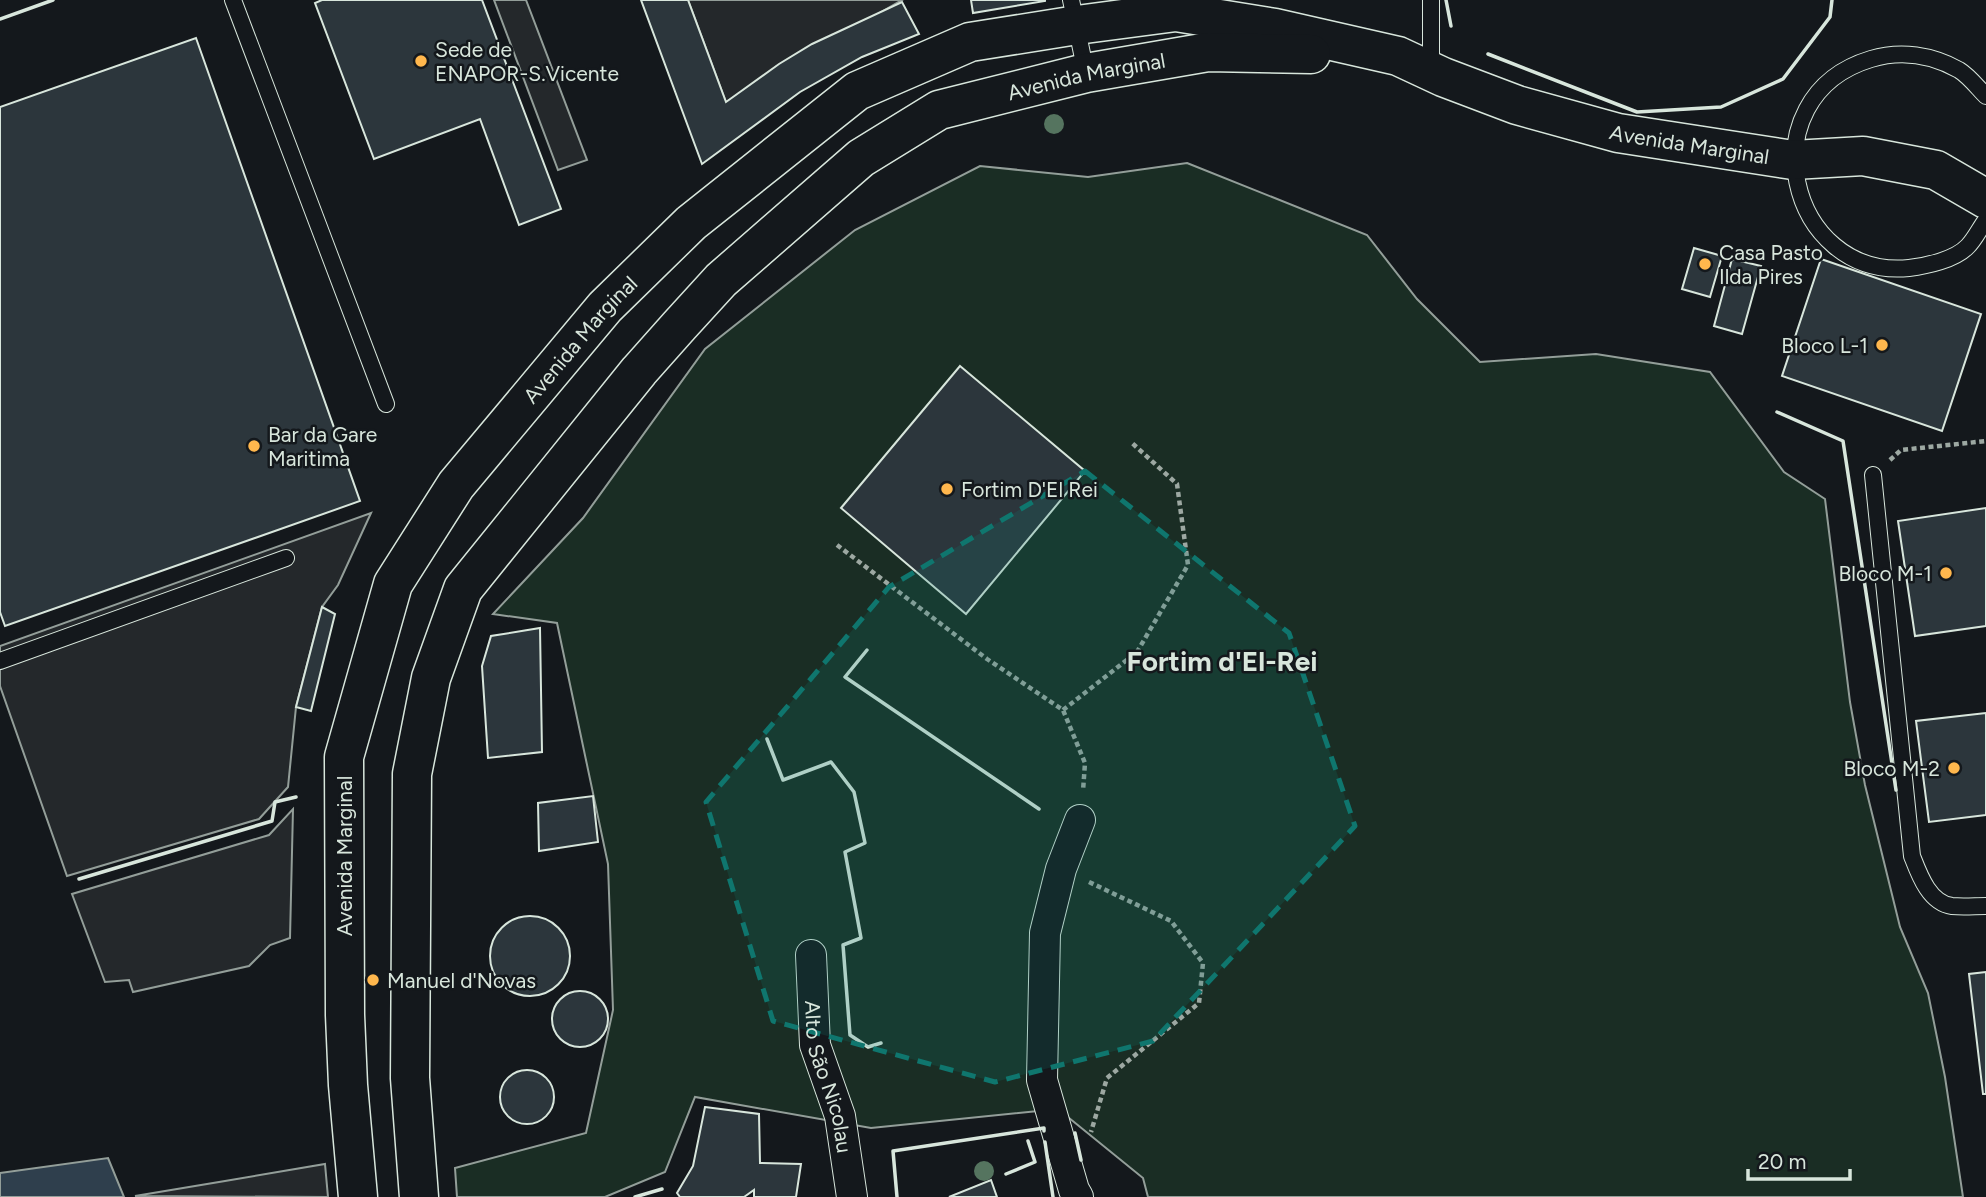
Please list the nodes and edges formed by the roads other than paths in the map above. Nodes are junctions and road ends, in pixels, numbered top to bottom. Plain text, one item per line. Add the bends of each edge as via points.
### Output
1 (233, 0) edge
2 (1432, 0) edge
3 (1074, 13) edge
4 (1415, 63) junction
5 (1086, 73) junction
6 (1986, 96) edge
7 (1793, 160) junction
8 (1986, 199) edge
9 (1986, 220) edge
10 (386, 404) dead end
11 (1873, 475) road end
12 (286, 558) dead end
13 (0, 661) edge
14 (1080, 820) road end
15 (1986, 906) edge
16 (811, 955) dead end
17 (1076, 1194) edge
18 (358, 1197) edge
19 (419, 1197) edge
20 (852, 1197) edge

1 - 10 lane
2 - 4 lane
3 - 4 street, Avenida Marginal via 1175,12 1275,28
3 - 5 lane
3 - 18 street, Avenida Marginal via 971,43 857,91 691,223 605,307 456,485 393,584 344,757 344,1002
4 - 5 street, Avenida Marginal via 1208,52
4 - 7 street, Avenida Marginal via 1517,105 1618,133
5 - 19 street, Avenida Marginal via 939,110 861,158 722,280 678,326 463,589 431,678 412,774 410,1078
6 - 7 lane via 1960,71 1926,56 1888,54 1852,65 1828,81 1809,104
7 - 8 street, Avenida Marginal via 1863,156 1936,170
7 - 9 lane via 1801,200 1814,223 1853,259 1892,270 1931,266 1967,248
11 - 15 lane via 1912,856 1922,883 1937,898 1949,906
12 - 13 lane
14 - 17 street via 1061,869 1045,933 1042,1080
16 - 20 street, Alto São Nicolau via 815,1045 841,1116

